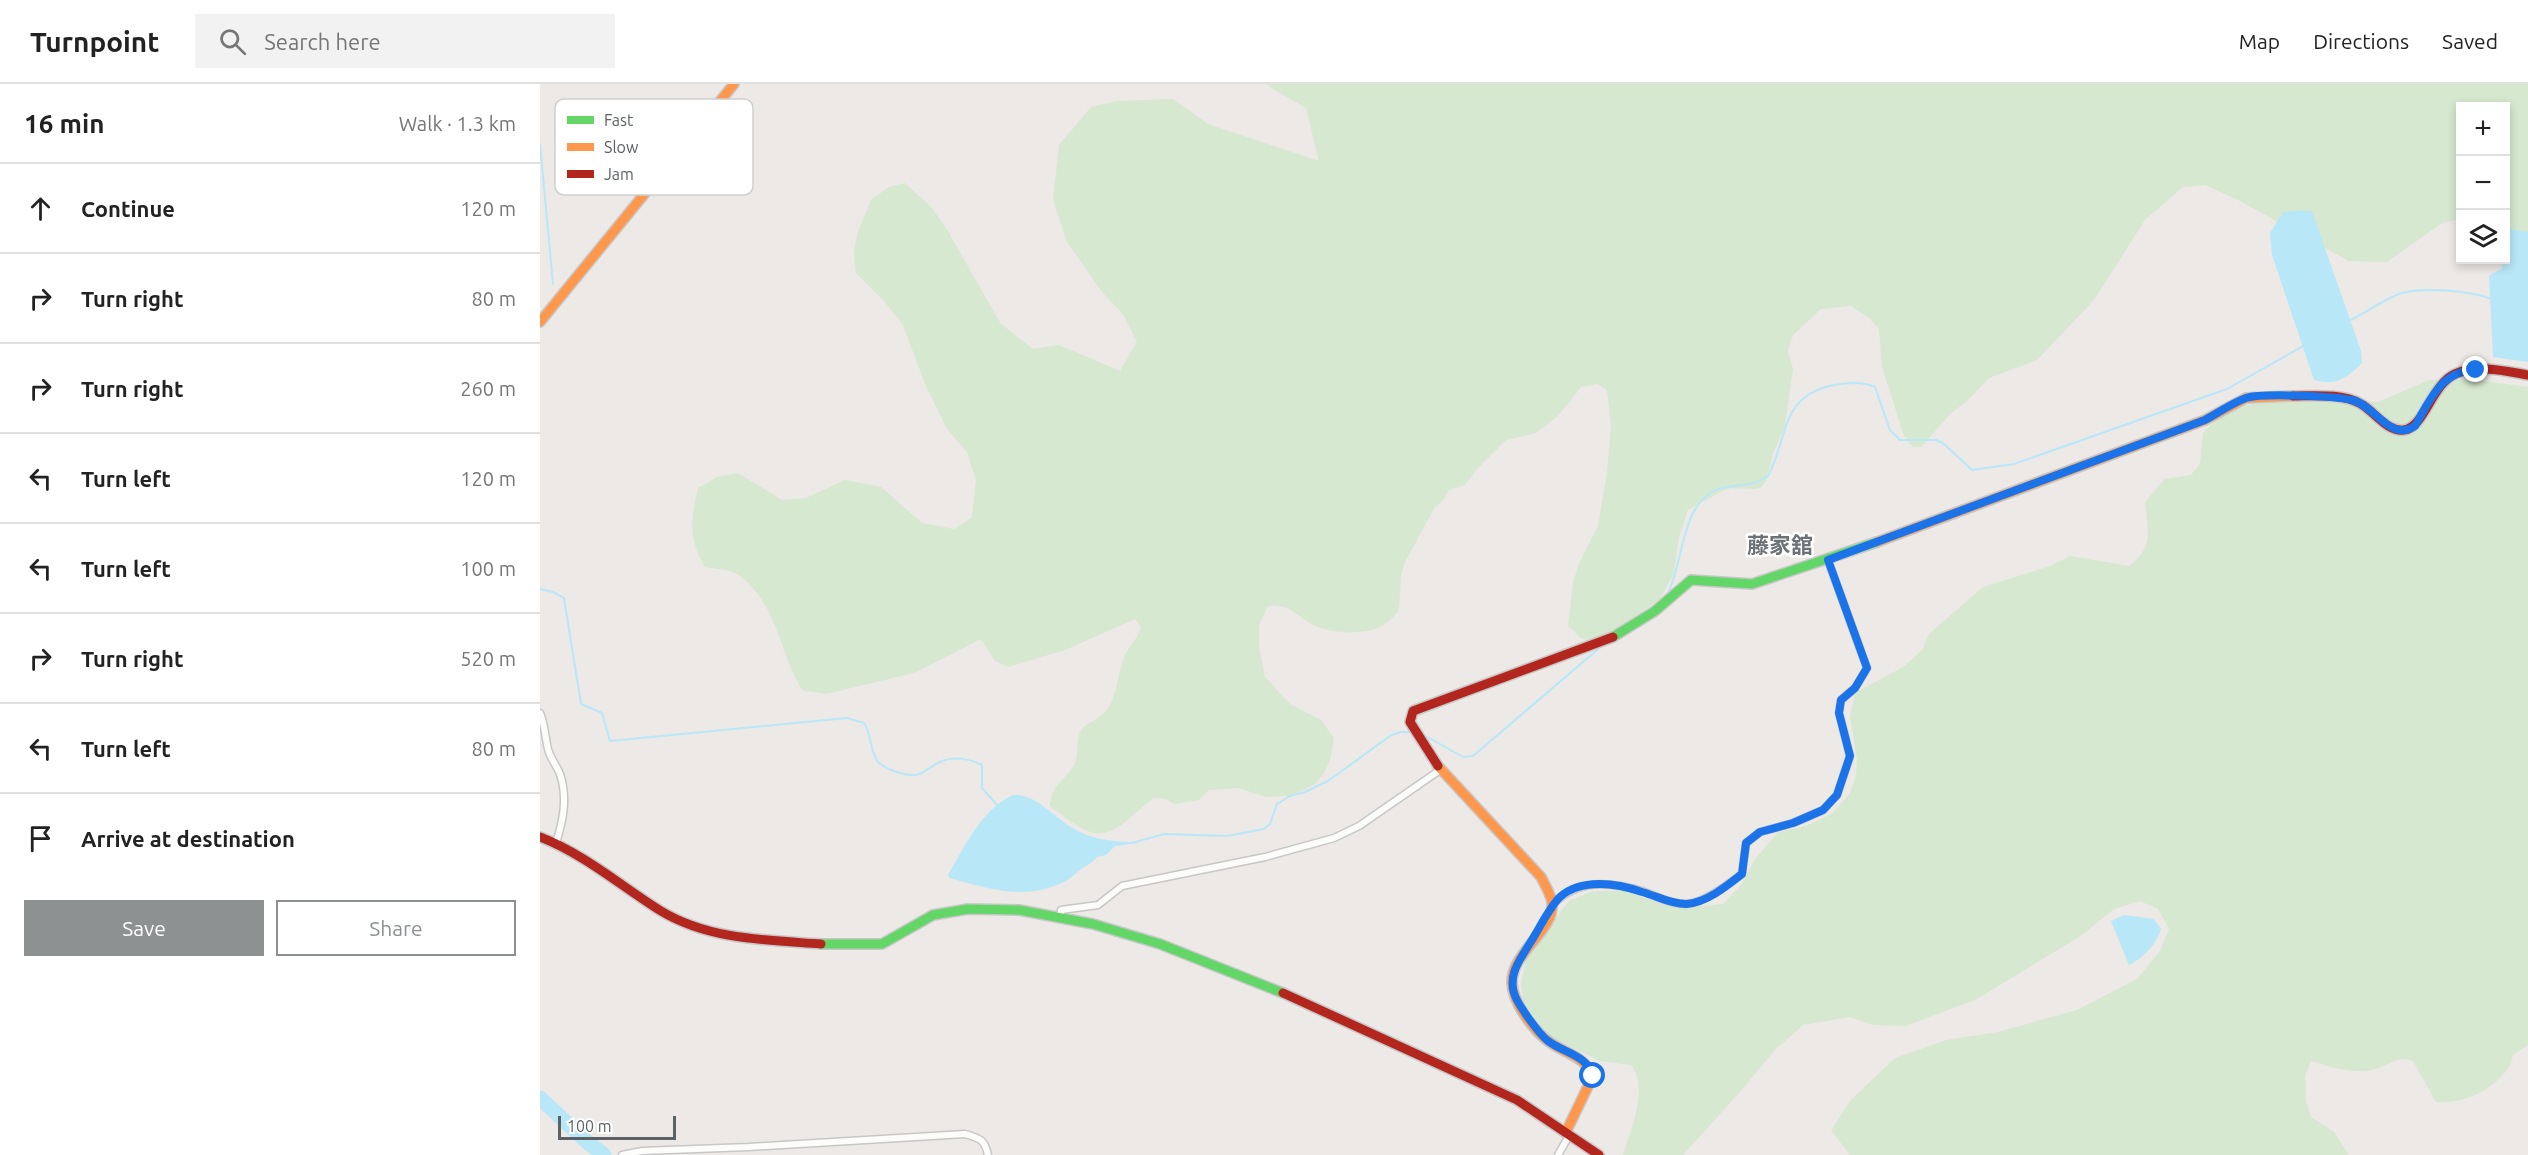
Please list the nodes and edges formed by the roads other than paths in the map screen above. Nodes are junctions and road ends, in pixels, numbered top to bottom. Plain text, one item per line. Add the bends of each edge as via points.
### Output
1 (734, 84) edge
2 (722, 99) edge
3 (644, 195) edge
4 (540, 322) edge
5 (2528, 375) edge
6 (1828, 560) junction
7 (540, 713) edge
8 (1440, 770) junction
9 (540, 837) edge
10 (556, 843) junction
11 (1552, 905) junction
12 (1060, 917) junction
13 (1568, 1133) junction
14 (622, 1155) edge
15 (988, 1155) edge
16 (1558, 1155) edge
17 (1599, 1155) edge

1 - 2 street
3 - 4 street
5 - 6 street via 2485,370 2455,374 2445,379 2409,430 2392,429 2354,401 2329,397 2246,398 2195,424
6 - 8 street via 1752,584 1691,580 1655,611 1615,636 1413,711 1410,722
6 - 11 street via 1867,668 1855,688 1841,700 1839,713 1850,756 1837,795 1823,810 1760,832 1746,843 1742,874 1719,892 1688,904 1591,884 1576,887
7 - 10 street via 564,792
8 - 11 street via 1541,877
8 - 12 street via 1359,826 1334,837 1265,857 1122,886 1098,905 1061,910
9 - 10 street
10 - 12 street via 663,912 712,933 863,945 888,941 933,915 968,909 1019,910
11 - 13 street via 1512,977 1514,994 1541,1035 1584,1061 1591,1070 1593,1076
12 - 13 street via 1160,944 1262,984 1517,1100
13 - 16 street
13 - 17 street
14 - 15 street via 965,1134 980,1138

